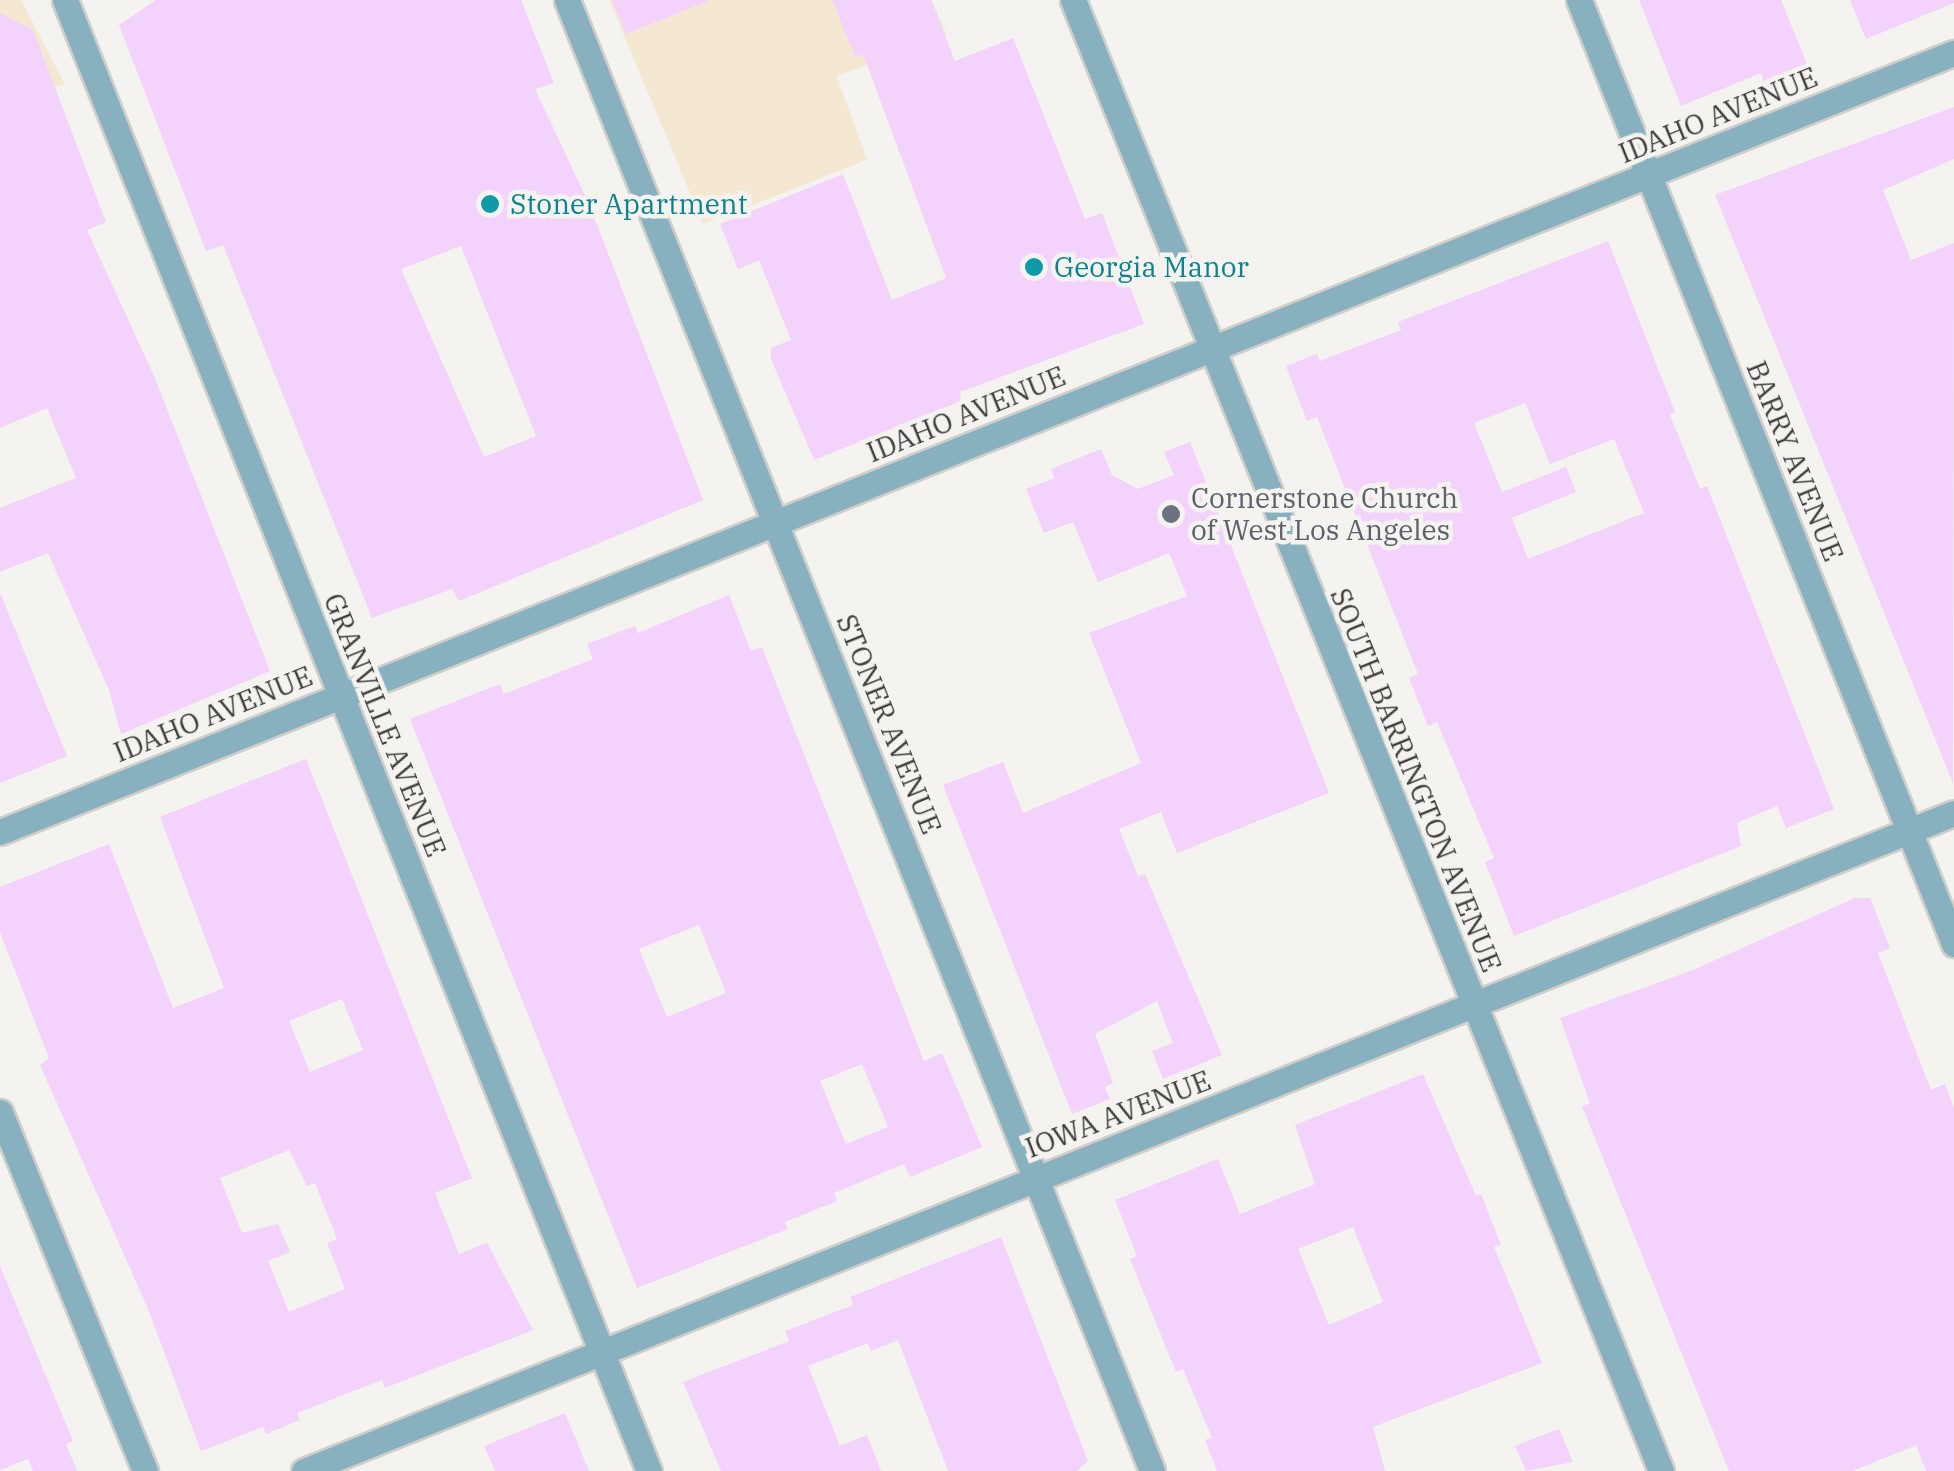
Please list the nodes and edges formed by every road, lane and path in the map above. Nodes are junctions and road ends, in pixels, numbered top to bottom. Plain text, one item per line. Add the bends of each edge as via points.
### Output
1 (65, 0) edge
2 (568, 0) edge
3 (1073, 0) edge
4 (1579, 0) edge
5 (1954, 53) edge
6 (1650, 177) junction
7 (1212, 349) junction
8 (777, 524) junction
9 (341, 695) junction
10 (1954, 813) edge
11 (1909, 831) junction
12 (0, 832) edge
13 (1954, 944) edge
14 (1474, 1004) junction
15 (0, 1112) edge
16 (1039, 1178) junction
17 (602, 1352) junction
18 (145, 1471) edge
19 (304, 1471) edge
20 (649, 1471) edge
21 (1152, 1471) edge
22 (1661, 1471) edge

1 - 9 street, GRANVILLE AVENUE
2 - 8 street, STONER AVENUE
3 - 7 street, SOUTH BARRINGTON AVENUE
4 - 6 street, BARRY AVENUE
5 - 6 street, IDAHO AVENUE
6 - 7 street, IDAHO AVENUE
6 - 11 street, BARRY AVENUE
7 - 8 street, IDAHO AVENUE
7 - 14 street, SOUTH BARRINGTON AVENUE
8 - 9 street, IDAHO AVENUE
8 - 16 street, STONER AVENUE
9 - 12 street, IDAHO AVENUE
9 - 17 street, GRANVILLE AVENUE
10 - 11 street, IOWA AVENUE
11 - 13 street, BARRY AVENUE
11 - 14 street, IOWA AVENUE
14 - 16 street, IOWA AVENUE
14 - 22 street, SOUTH BARRINGTON AVENUE
15 - 18 street
16 - 17 street, IOWA AVENUE
16 - 21 street, STONER AVENUE
17 - 19 street, IOWA AVENUE
17 - 20 street, GRANVILLE AVENUE

